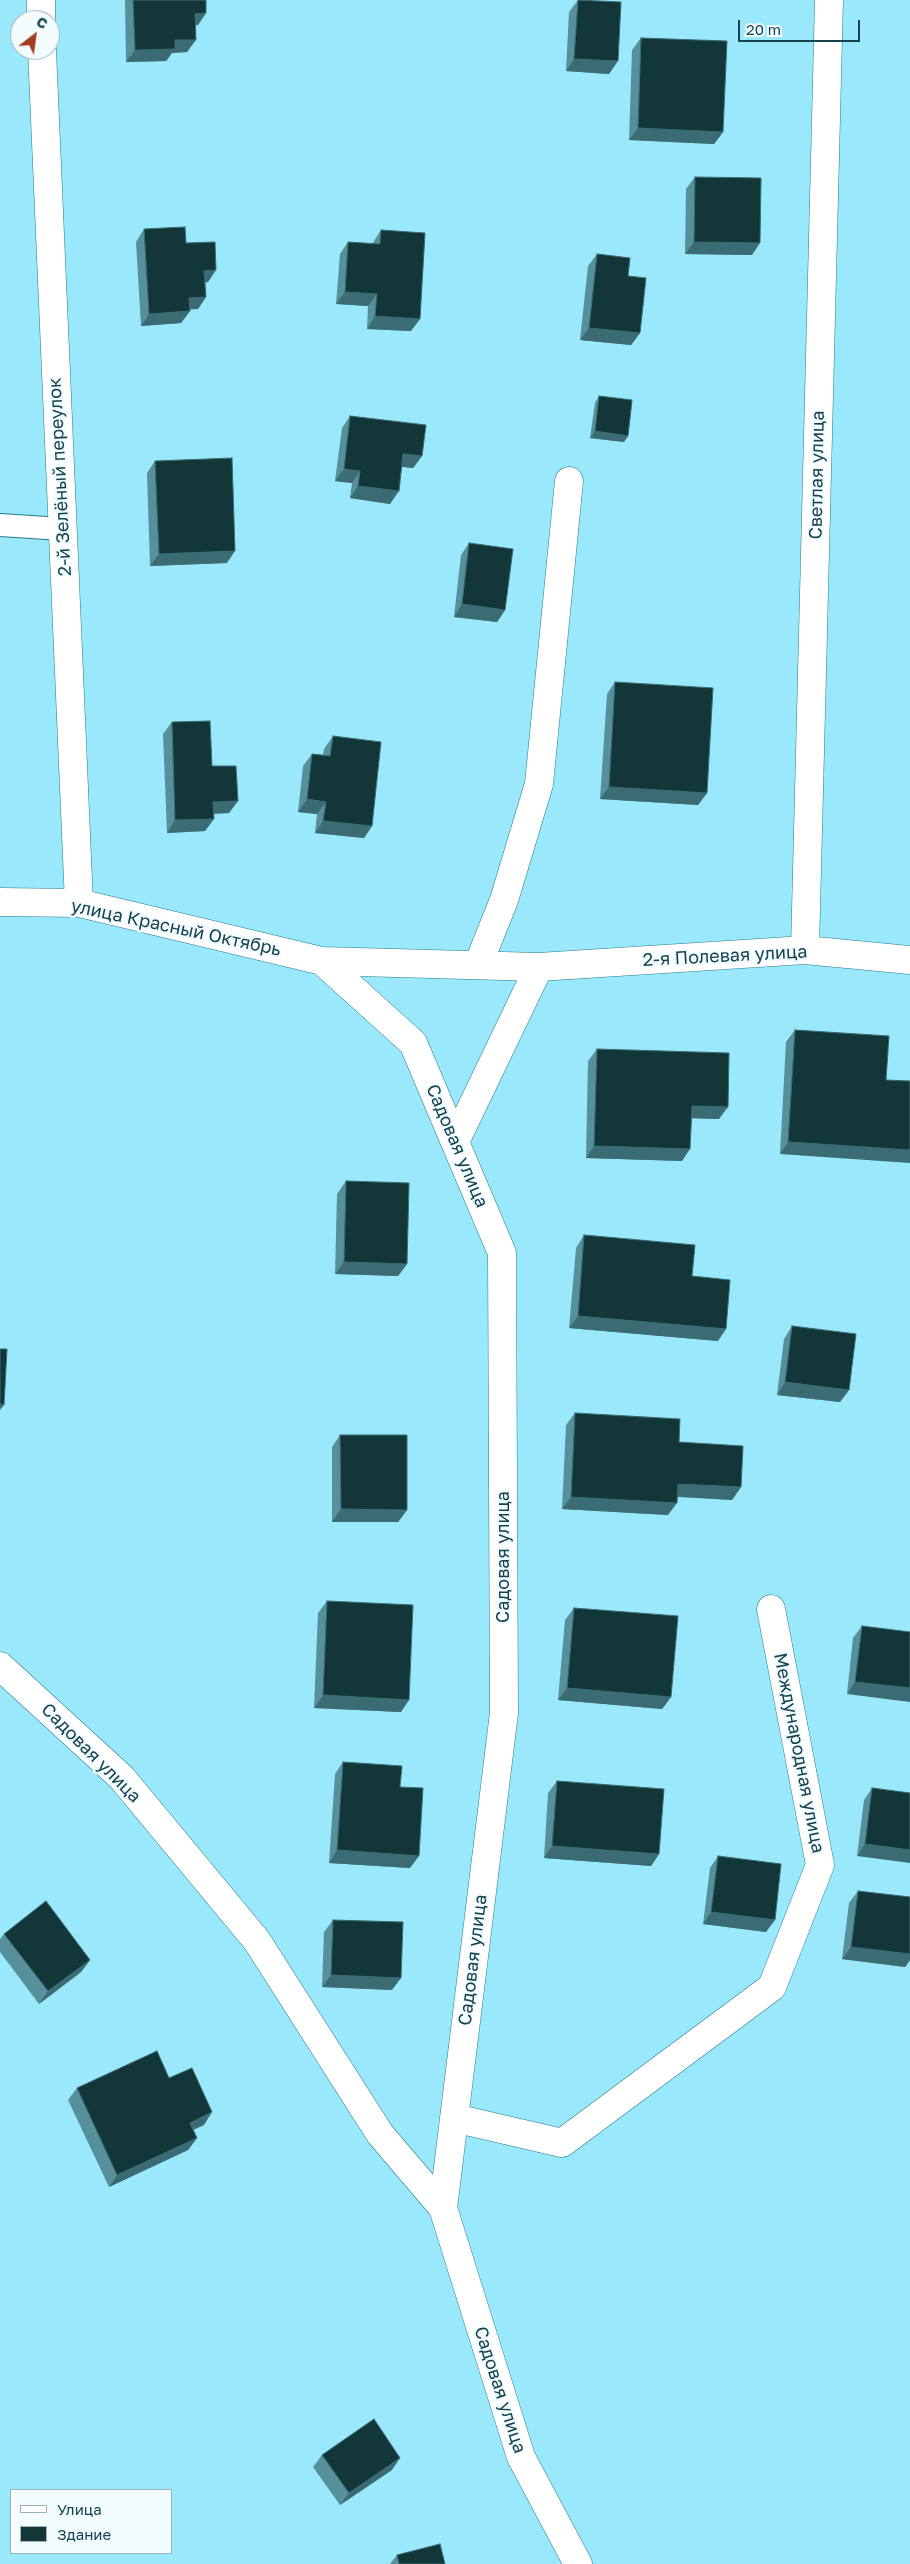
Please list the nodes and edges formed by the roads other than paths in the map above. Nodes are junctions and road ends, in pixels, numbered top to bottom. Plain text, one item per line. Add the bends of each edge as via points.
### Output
1 (829, 0) edge
2 (42, 60) edge
3 (569, 480) dead end
4 (0, 525) edge
5 (62, 529) junction
6 (0, 902) edge
7 (79, 903) junction
8 (804, 950) junction
9 (910, 960) edge
10 (322, 961) junction
11 (478, 965) junction
12 (539, 966) junction
13 (455, 1142) junction
14 (771, 1609) dead end
15 (0, 1666) edge
16 (454, 2118) junction
17 (443, 2208) junction
18 (578, 2564) edge

1 - 8 street, Светлая улица
2 - 5 street, 2-й Зелёный переулок
3 - 11 street via 539,784 504,900
4 - 5 lane
5 - 7 street, 2-й Зелёный переулок
6 - 7 street, улица Красный Октябрь
7 - 10 street, улица Красный Октябрь
8 - 9 street, 2-я Полевая улица
8 - 12 street, 2-я Полевая улица
10 - 11 street, улица Красный Октябрь
10 - 13 street, Садовая улица via 413,1043
11 - 12 street, 2-я Полевая улица
12 - 13 street
13 - 16 street, Садовая улица via 502,1253 504,1713
14 - 16 street, Международная улица via 820,1865 772,1987 562,2143
15 - 17 street, Садовая улица via 122,1778 257,1941 380,2134
16 - 17 street, Садовая улица
17 - 18 street, Садовая улица via 521,2457

